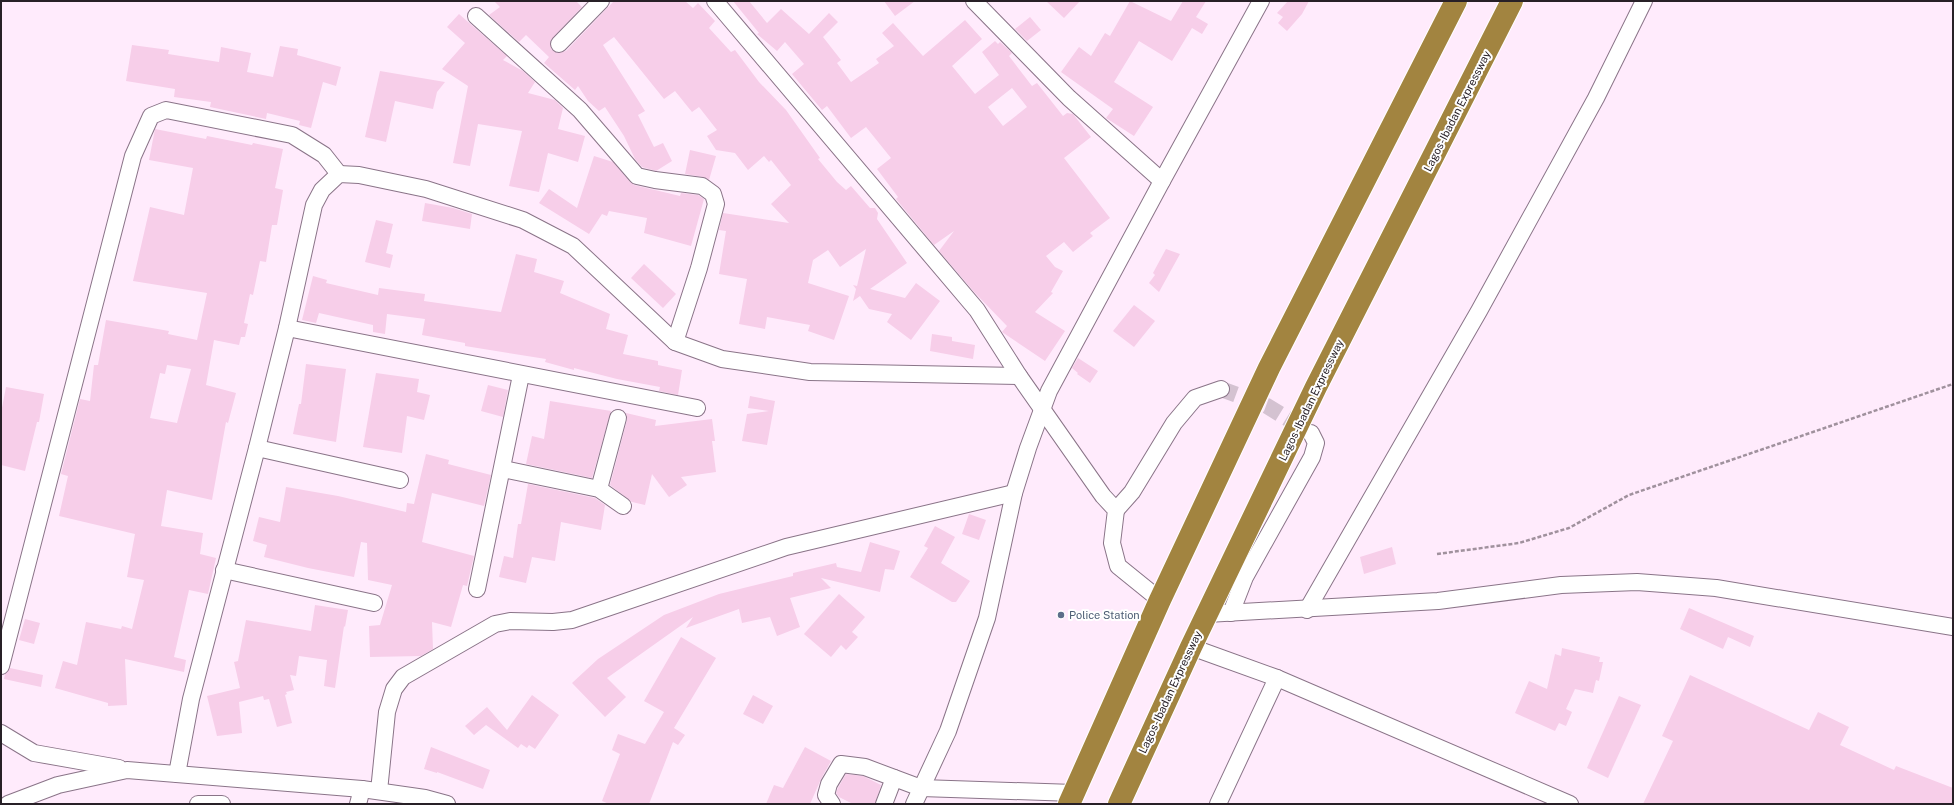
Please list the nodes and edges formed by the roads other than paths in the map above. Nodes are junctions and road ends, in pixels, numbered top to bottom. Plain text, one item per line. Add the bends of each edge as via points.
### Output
1 (601, 1) edge
2 (715, 1) edge
3 (974, 1) edge
4 (1261, 1) edge
5 (1456, 1) edge
6 (1512, 1) edge
7 (1644, 1) edge
8 (476, 16) dead end
9 (559, 44) dead end
10 (339, 174) junction
11 (1162, 181) junction
12 (287, 328) junction
13 (675, 342) junction
14 (521, 375) junction
15 (1019, 376) junction
16 (1221, 389) tunnel mouth
17 (697, 408) dead end
18 (1043, 408) junction
19 (618, 418) dead end
20 (1311, 433) dead end
21 (257, 448) junction
22 (503, 469) junction
23 (400, 480) dead end
24 (599, 489) junction
25 (1014, 493) junction
26 (623, 506) dead end
27 (1116, 510) junction
28 (224, 570) junction
29 (478, 589) dead end
30 (1160, 600) junction
31 (374, 603) dead end
32 (1307, 610) junction
33 (1231, 613) junction
34 (1207, 614) junction
35 (1953, 627) edge
36 (1191, 647) junction
37 (1, 666) edge
38 (1277, 678) junction
39 (1, 733) edge
40 (127, 770) junction
41 (177, 774) junction
42 (894, 778) junction
43 (921, 788) junction
44 (362, 789) junction
45 (379, 791) junction
46 (1071, 799) edge
47 (8, 804) edge
48 (198, 804) edge
49 (222, 804) edge
50 (358, 804) edge
51 (447, 804) edge
52 (832, 804) edge
53 (884, 804) edge
54 (914, 804) edge
55 (1119, 804) edge
56 (1218, 804) edge
57 (1570, 804) edge

1 - 9 street
2 - 15 street via 977,310
3 - 11 street via 1069,98
4 - 11 street
5 - 30 highway via 1269,368
6 - 34 highway, Lagos-Ibadan Expressway via 1316,388
7 - 32 street via 1596,98 1479,311
8 - 13 street via 580,110 637,176 702,186 714,194 716,204
10 - 12 street via 322,190 314,205
10 - 13 street via 359,175 426,189 523,220 573,246
10 - 37 street via 324,155 292,135 166,110 151,116 133,156
11 - 18 street via 1049,391
12 - 14 street
12 - 21 street
13 - 15 street via 722,359 810,372
14 - 17 street
14 - 22 street
15 - 18 street
16 - 27 street via 1195,398 1174,423 1132,492
18 - 25 street
18 - 27 street via 1103,496
19 - 24 street
20 - 33 street via 1316,443 1312,458 1245,577
21 - 23 street
21 - 28 street
22 - 24 street
22 - 29 street
24 - 26 street
25 - 43 street via 987,618 948,732
25 - 45 street via 786,547 572,620 510,621 495,624 416,668 403,677 394,689 387,712
27 - 30 street via 1112,543 1118,566
28 - 31 street
28 - 41 street via 191,699
30 - 46 highway
32 - 33 street
32 - 35 street via 1438,601 1560,585 1637,582 1716,588
33 - 34 street
34 - 36 highway, Lagos-Ibadan Expressway
36 - 38 street
36 - 55 highway, Lagos-Ibadan Expressway
38 - 56 street
38 - 57 street
39 - 40 street via 34,753
40 - 41 street
40 - 47 street via 58,785
41 - 44 street
42 - 43 street
42 - 52 street via 865,767 841,764 829,784 826,795
42 - 53 street
43 - 46 street
43 - 54 street
44 - 45 street
44 - 50 street
45 - 51 street
48 - 49 street

